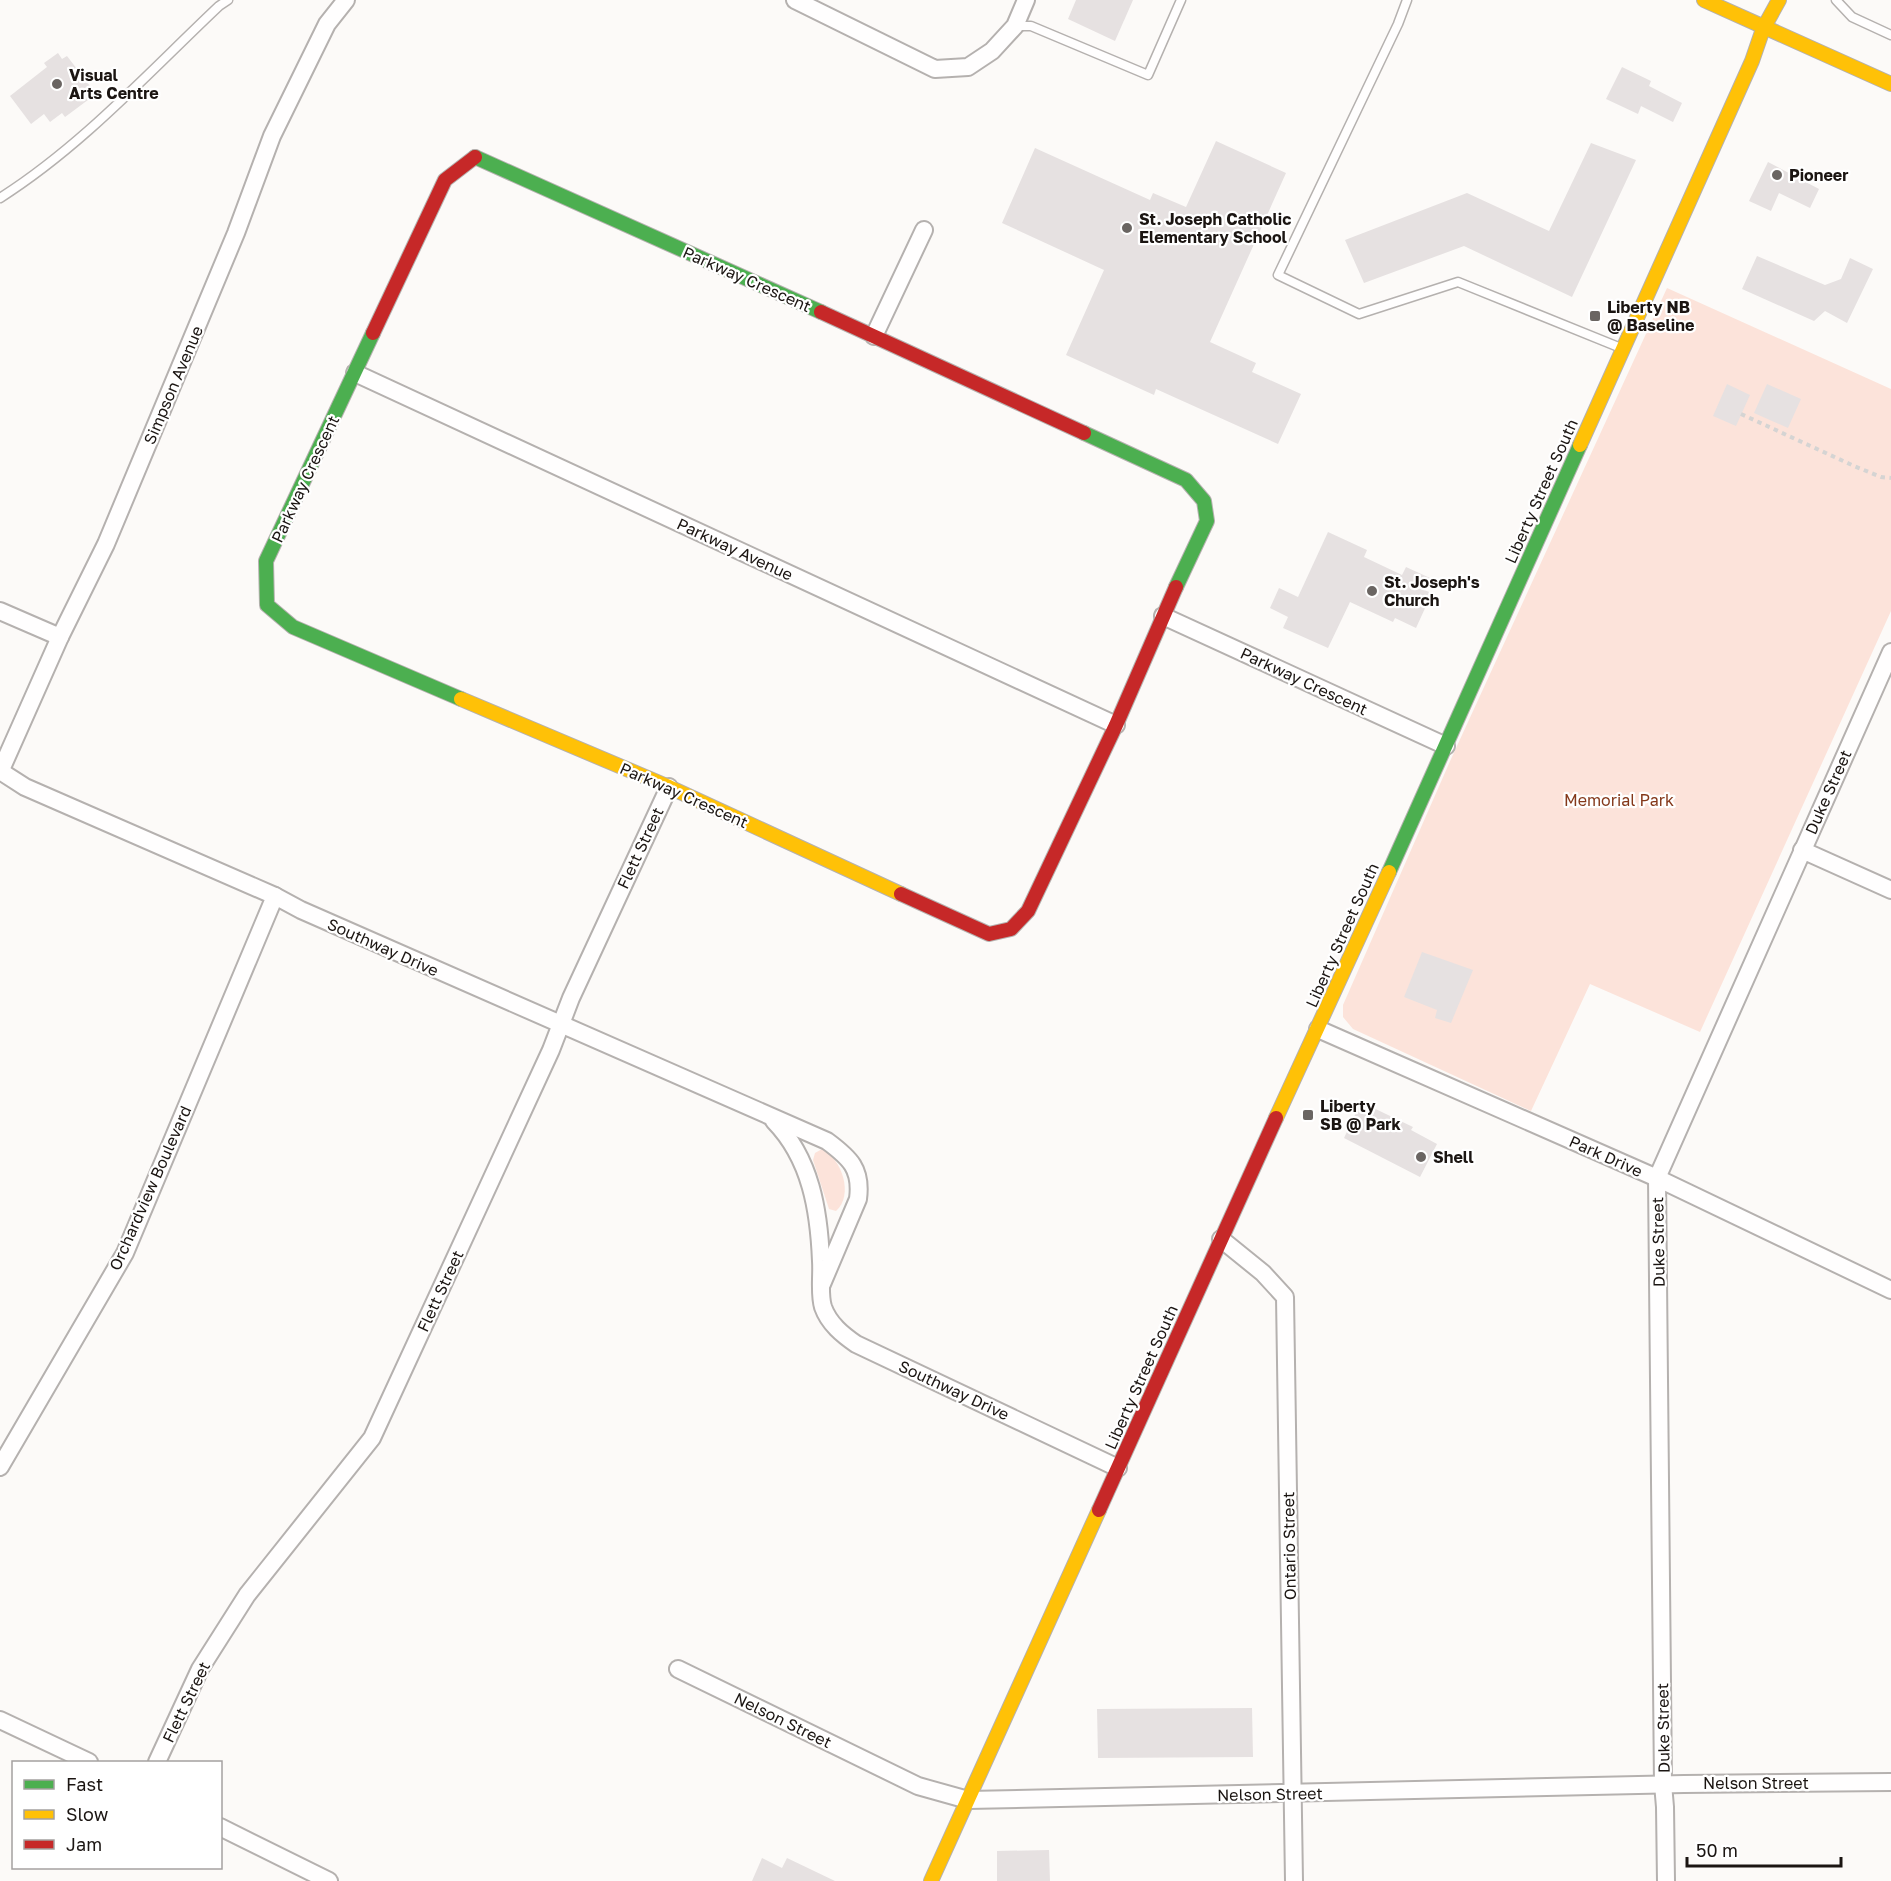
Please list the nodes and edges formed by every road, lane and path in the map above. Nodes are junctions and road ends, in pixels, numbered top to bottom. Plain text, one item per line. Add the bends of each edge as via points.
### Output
1 (228, 0) edge
2 (346, 0) edge
3 (795, 0) edge
4 (1026, 0) edge
5 (1181, 0) edge
6 (1407, 0) edge
7 (1704, 0) edge
8 (1779, 0) edge
9 (1836, 0) edge
10 (1015, 26) junction
11 (1763, 28) junction
12 (1891, 35) edge
13 (1891, 84) edge
14 (0, 198) edge
15 (924, 230) dead end
16 (874, 336) junction
17 (1622, 349) junction
18 (355, 373) junction
19 (1741, 414) dead end
20 (1891, 478) edge
21 (0, 611) edge
22 (1163, 616) junction
23 (60, 637) junction
24 (1891, 652) edge
25 (1116, 725) junction
26 (1446, 746) junction
27 (0, 772) edge
28 (669, 787) junction
29 (1802, 850) junction
30 (1891, 890) edge
31 (275, 896) junction
32 (560, 1024) junction
33 (1318, 1029) junction
34 (770, 1116) junction
35 (1657, 1178) junction
36 (1221, 1239) junction
37 (822, 1284) junction
38 (1891, 1290) edge
39 (0, 1467) edge
40 (1118, 1468) junction
41 (678, 1669) dead end
42 (0, 1720) edge
43 (87, 1761) edge
44 (157, 1761) edge
45 (1891, 1782) edge
46 (1663, 1784) junction
47 (1292, 1794) junction
48 (968, 1800) junction
49 (222, 1828) edge
50 (329, 1881) edge
51 (931, 1881) edge
52 (1294, 1881) edge
53 (1666, 1881) edge

1 - 14 lane via 84,133
2 - 23 street, Simpson Avenue via 327,24 272,136 236,233 106,544
3 - 10 street via 935,69 968,67 992,51
4 - 10 street
5 - 10 lane via 1148,75 1031,26
6 - 17 lane via 1278,275 1359,314 1458,282
7 - 11 street
8 - 11 street, Liberty Street South
9 - 12 lane via 1852,17
11 - 13 street
11 - 17 street, Liberty Street South via 1752,61
15 - 16 street
16 - 18 street, Parkway Crescent via 475,157 445,180
16 - 22 street, Parkway Crescent via 1186,480 1204,501 1207,521
17 - 26 street, Liberty Street South
18 - 25 street, Parkway Avenue
18 - 28 street, Parkway Crescent via 266,561 267,605 293,627
19 - 20 path via 1854,466
21 - 23 street
22 - 25 street, Parkway Crescent
22 - 26 street, Parkway Crescent
23 - 27 street, Simpson Avenue
24 - 29 street, Duke Street
25 - 28 street, Parkway Crescent via 1028,911 1011,929 989,934
26 - 33 street, Liberty Street South
27 - 31 street, Southway Drive via 25,787
28 - 32 street, Flett Street
29 - 30 street
29 - 35 street, Duke Street
31 - 32 street, Southway Drive
31 - 39 street, Orchardview Boulevard via 124,1253
32 - 34 street, Southway Drive
32 - 44 street, Flett Street via 372,1438 247,1595 200,1669
33 - 35 street, Park Drive
33 - 36 street, Liberty Street South
34 - 37 street, Southway Drive via 793,1145 814,1196
34 - 37 street, Southway Drive via 827,1141 851,1162 858,1175 858,1199
35 - 38 street, Park Drive
35 - 46 street, Duke Street
36 - 40 street, Liberty Street South
36 - 47 street, Ontario Street via 1263,1273 1285,1297
37 - 40 street, Southway Drive via 823,1307 831,1322 856,1344
40 - 48 street, Liberty Street South
41 - 48 street, Nelson Street via 918,1786
42 - 43 street
45 - 46 street, Nelson Street
46 - 47 street, Nelson Street
46 - 53 street, Duke Street
47 - 48 street, Nelson Street
47 - 52 street, Ontario Street
48 - 51 street, Liberty Street South
49 - 50 street

